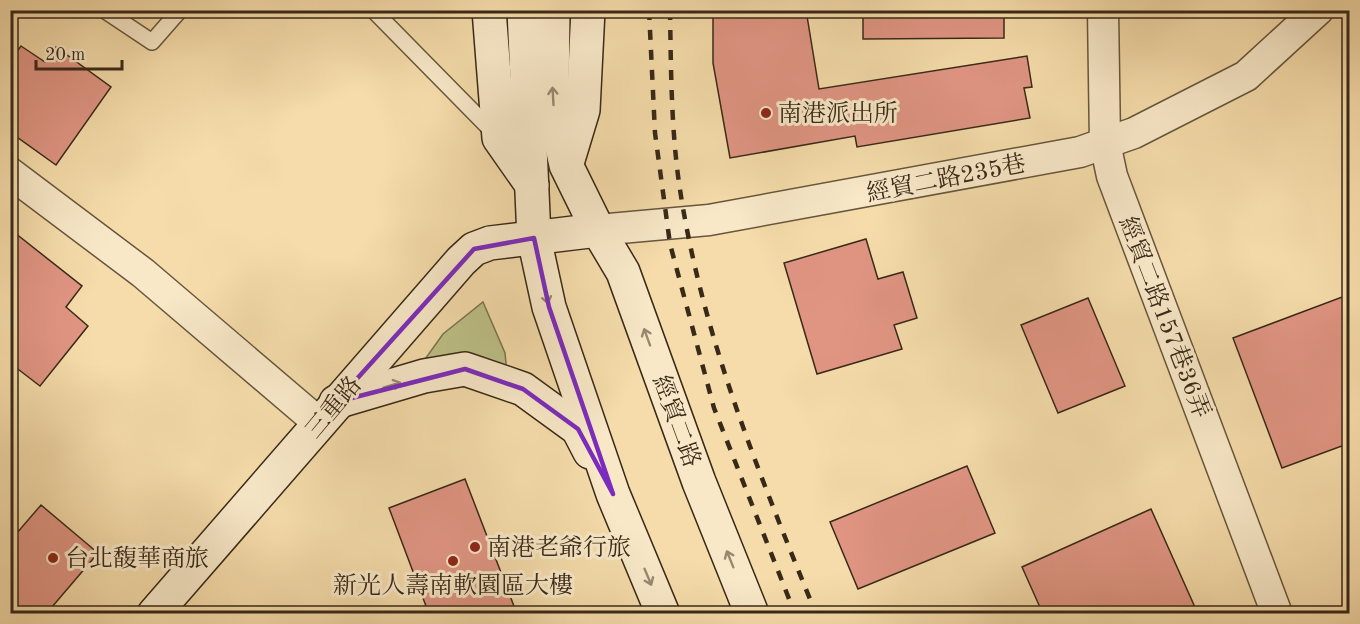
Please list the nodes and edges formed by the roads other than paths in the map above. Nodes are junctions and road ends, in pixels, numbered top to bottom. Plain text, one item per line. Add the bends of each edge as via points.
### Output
1 (104, 10) edge
2 (180, 10) edge
3 (373, 10) edge
4 (489, 10) edge
5 (524, 10) edge
6 (553, 10) edge
7 (588, 10) edge
8 (1103, 10) edge
9 (1318, 10) edge
10 (499, 138) junction
11 (1105, 143) junction
12 (566, 165) junction
13 (10, 173) edge
14 (532, 185) junction
15 (598, 230) junction
16 (534, 238) junction
17 (327, 413) junction
18 (613, 494) junction
19 (154, 614) edge
20 (663, 614) edge
21 (752, 614) edge
22 (1276, 614) edge

1 - 2 lane via 152,42
3 - 10 lane
4 - 10 street
5 - 14 street
12 -> 6 street, 經貿二路 via 552,101
7 - 12 street via 583,110
8 - 11 street, 經貿二路157巷36弄
9 - 11 street, 經貿二路235巷 via 1246,76 1134,133
10 - 14 street
11 - 15 street, 經貿二路235巷 via 1080,152 709,220
11 - 22 street, 經貿二路157巷36弄 via 1112,176
12 - 15 street, 經貿二路
13 - 17 street
14 - 16 street
15 - 16 street, 經貿二路235巷
21 -> 15 street, 經貿二路 via 699,482 623,272
16 - 17 street, 三重路 via 490,243 474,249
16 -> 18 street via 549,307
17 -> 18 street via 424,376 465,369 523,389 578,429
17 - 19 street, 三重路
18 -> 20 street

